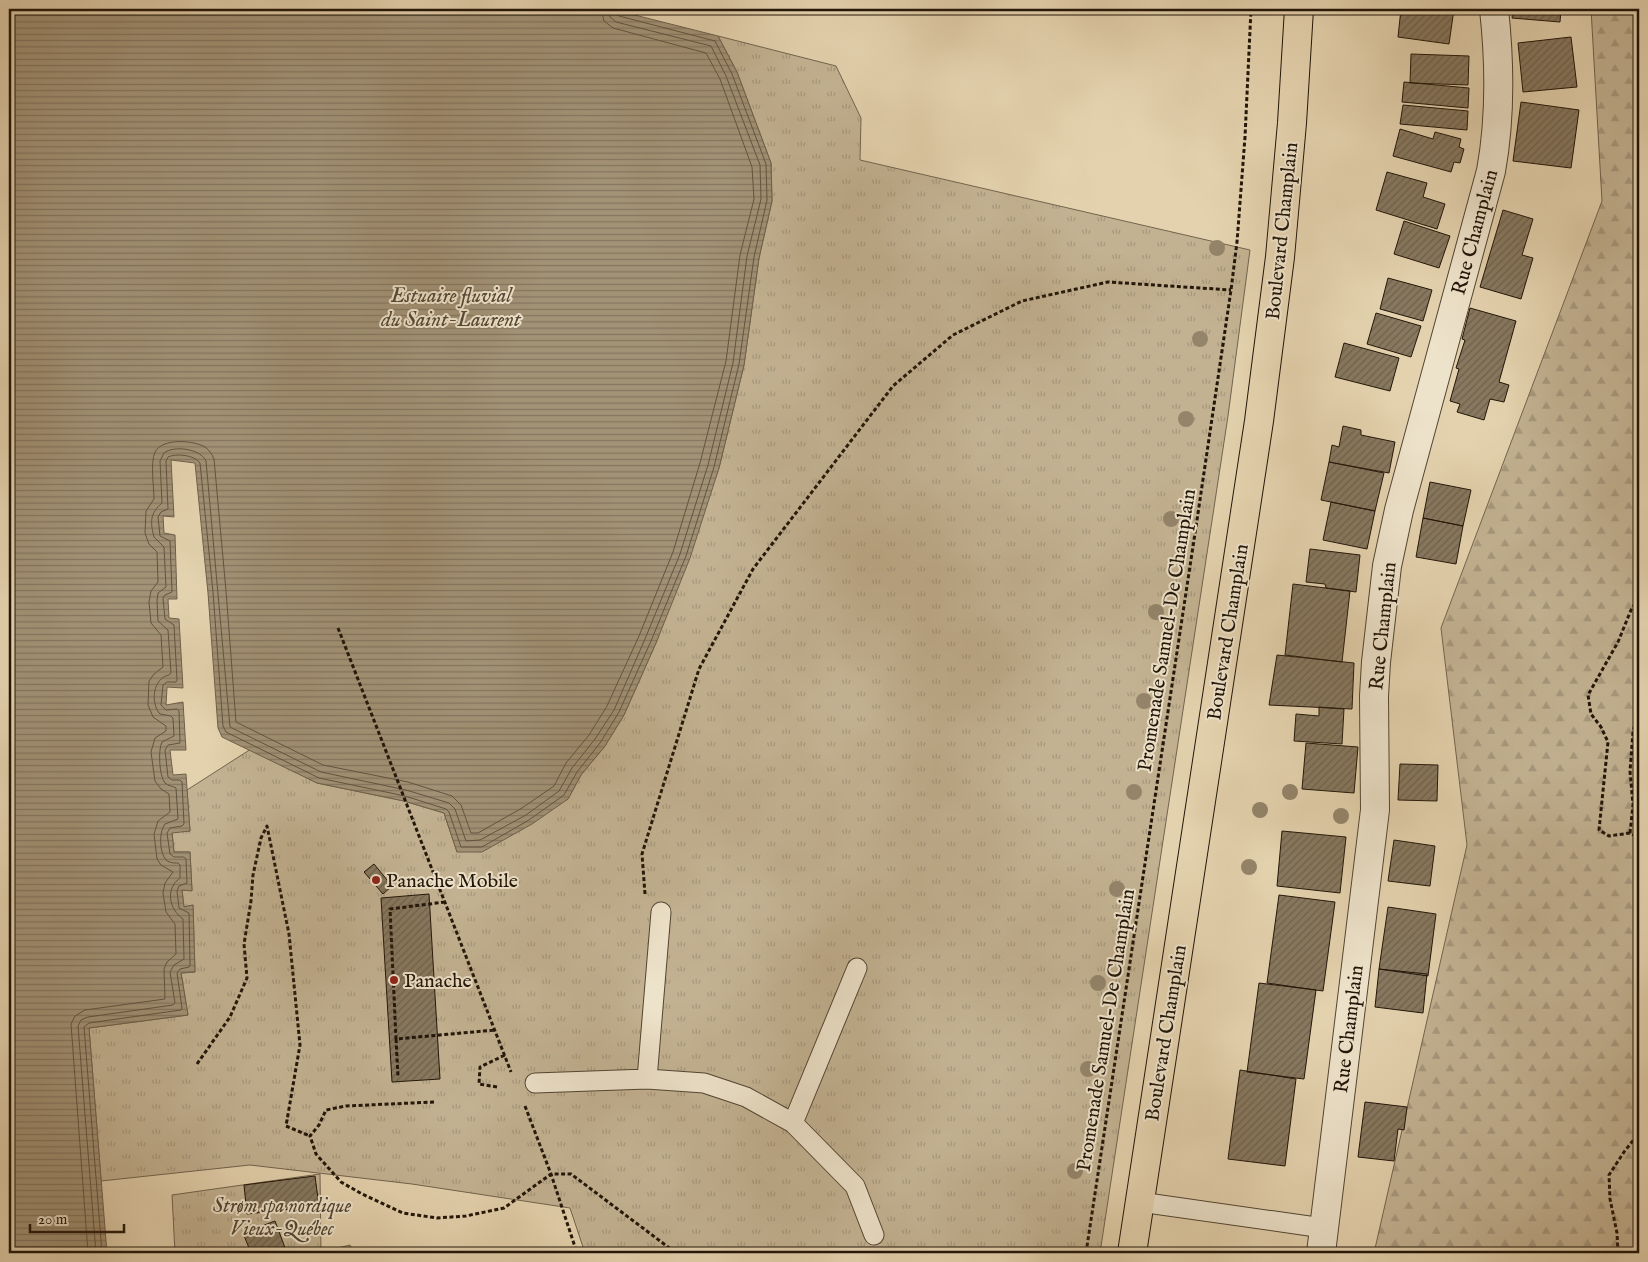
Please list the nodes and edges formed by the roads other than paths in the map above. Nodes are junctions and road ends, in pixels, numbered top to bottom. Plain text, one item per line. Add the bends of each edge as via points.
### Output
1 (1299, 9) edge
2 (1494, 9) edge
3 (661, 912) dead end
4 (857, 968) dead end
5 (647, 1079) junction
6 (535, 1083) dead end
7 (793, 1123) junction
8 (1140, 1202) junction
9 (874, 1235) dead end
10 (1322, 1241) edge
11 (1132, 1253) edge

1 - 8 main road, Boulevard Champlain via 1292,124 1273,320
2 - 10 street, Rue Champlain via 1500,82 1491,171 1399,510 1387,566 1374,696 1375,810
3 - 5 lane
4 - 7 lane
5 - 6 lane
5 - 7 lane via 704,1083 746,1097
7 - 9 lane via 855,1186
8 - 10 lane
8 - 11 main road, Boulevard Champlain

